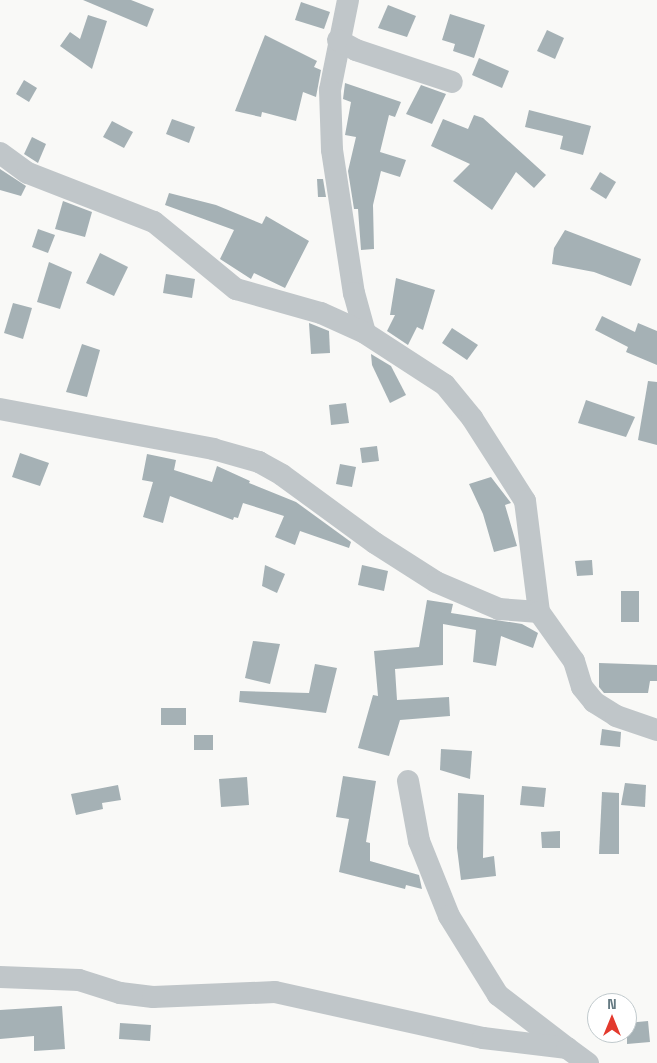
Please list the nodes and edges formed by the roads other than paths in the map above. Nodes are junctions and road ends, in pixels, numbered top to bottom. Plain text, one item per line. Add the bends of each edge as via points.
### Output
1 (348, 0) edge
2 (338, 40) junction
3 (452, 82) dead end
4 (0, 153) edge
5 (365, 333) junction
6 (0, 409) edge
7 (539, 612) junction
8 (657, 730) edge
9 (408, 782) dead end
10 (0, 977) edge
11 (568, 1048) junction
12 (588, 1063) edge

1 - 2 street
2 - 3 street via 356,50
2 - 5 street via 330,90 332,150 354,293
4 - 5 street via 28,173 154,222 236,289 321,314
5 - 7 street via 445,385 472,418 525,501
6 - 7 street via 213,449 258,462 282,474 375,543 436,582 500,609
7 - 8 street via 574,661 582,686 594,702 616,716
9 - 11 street via 419,841 450,916 498,995
10 - 11 street via 79,980 120,994 153,997 276,992 483,1038
11 - 12 street

